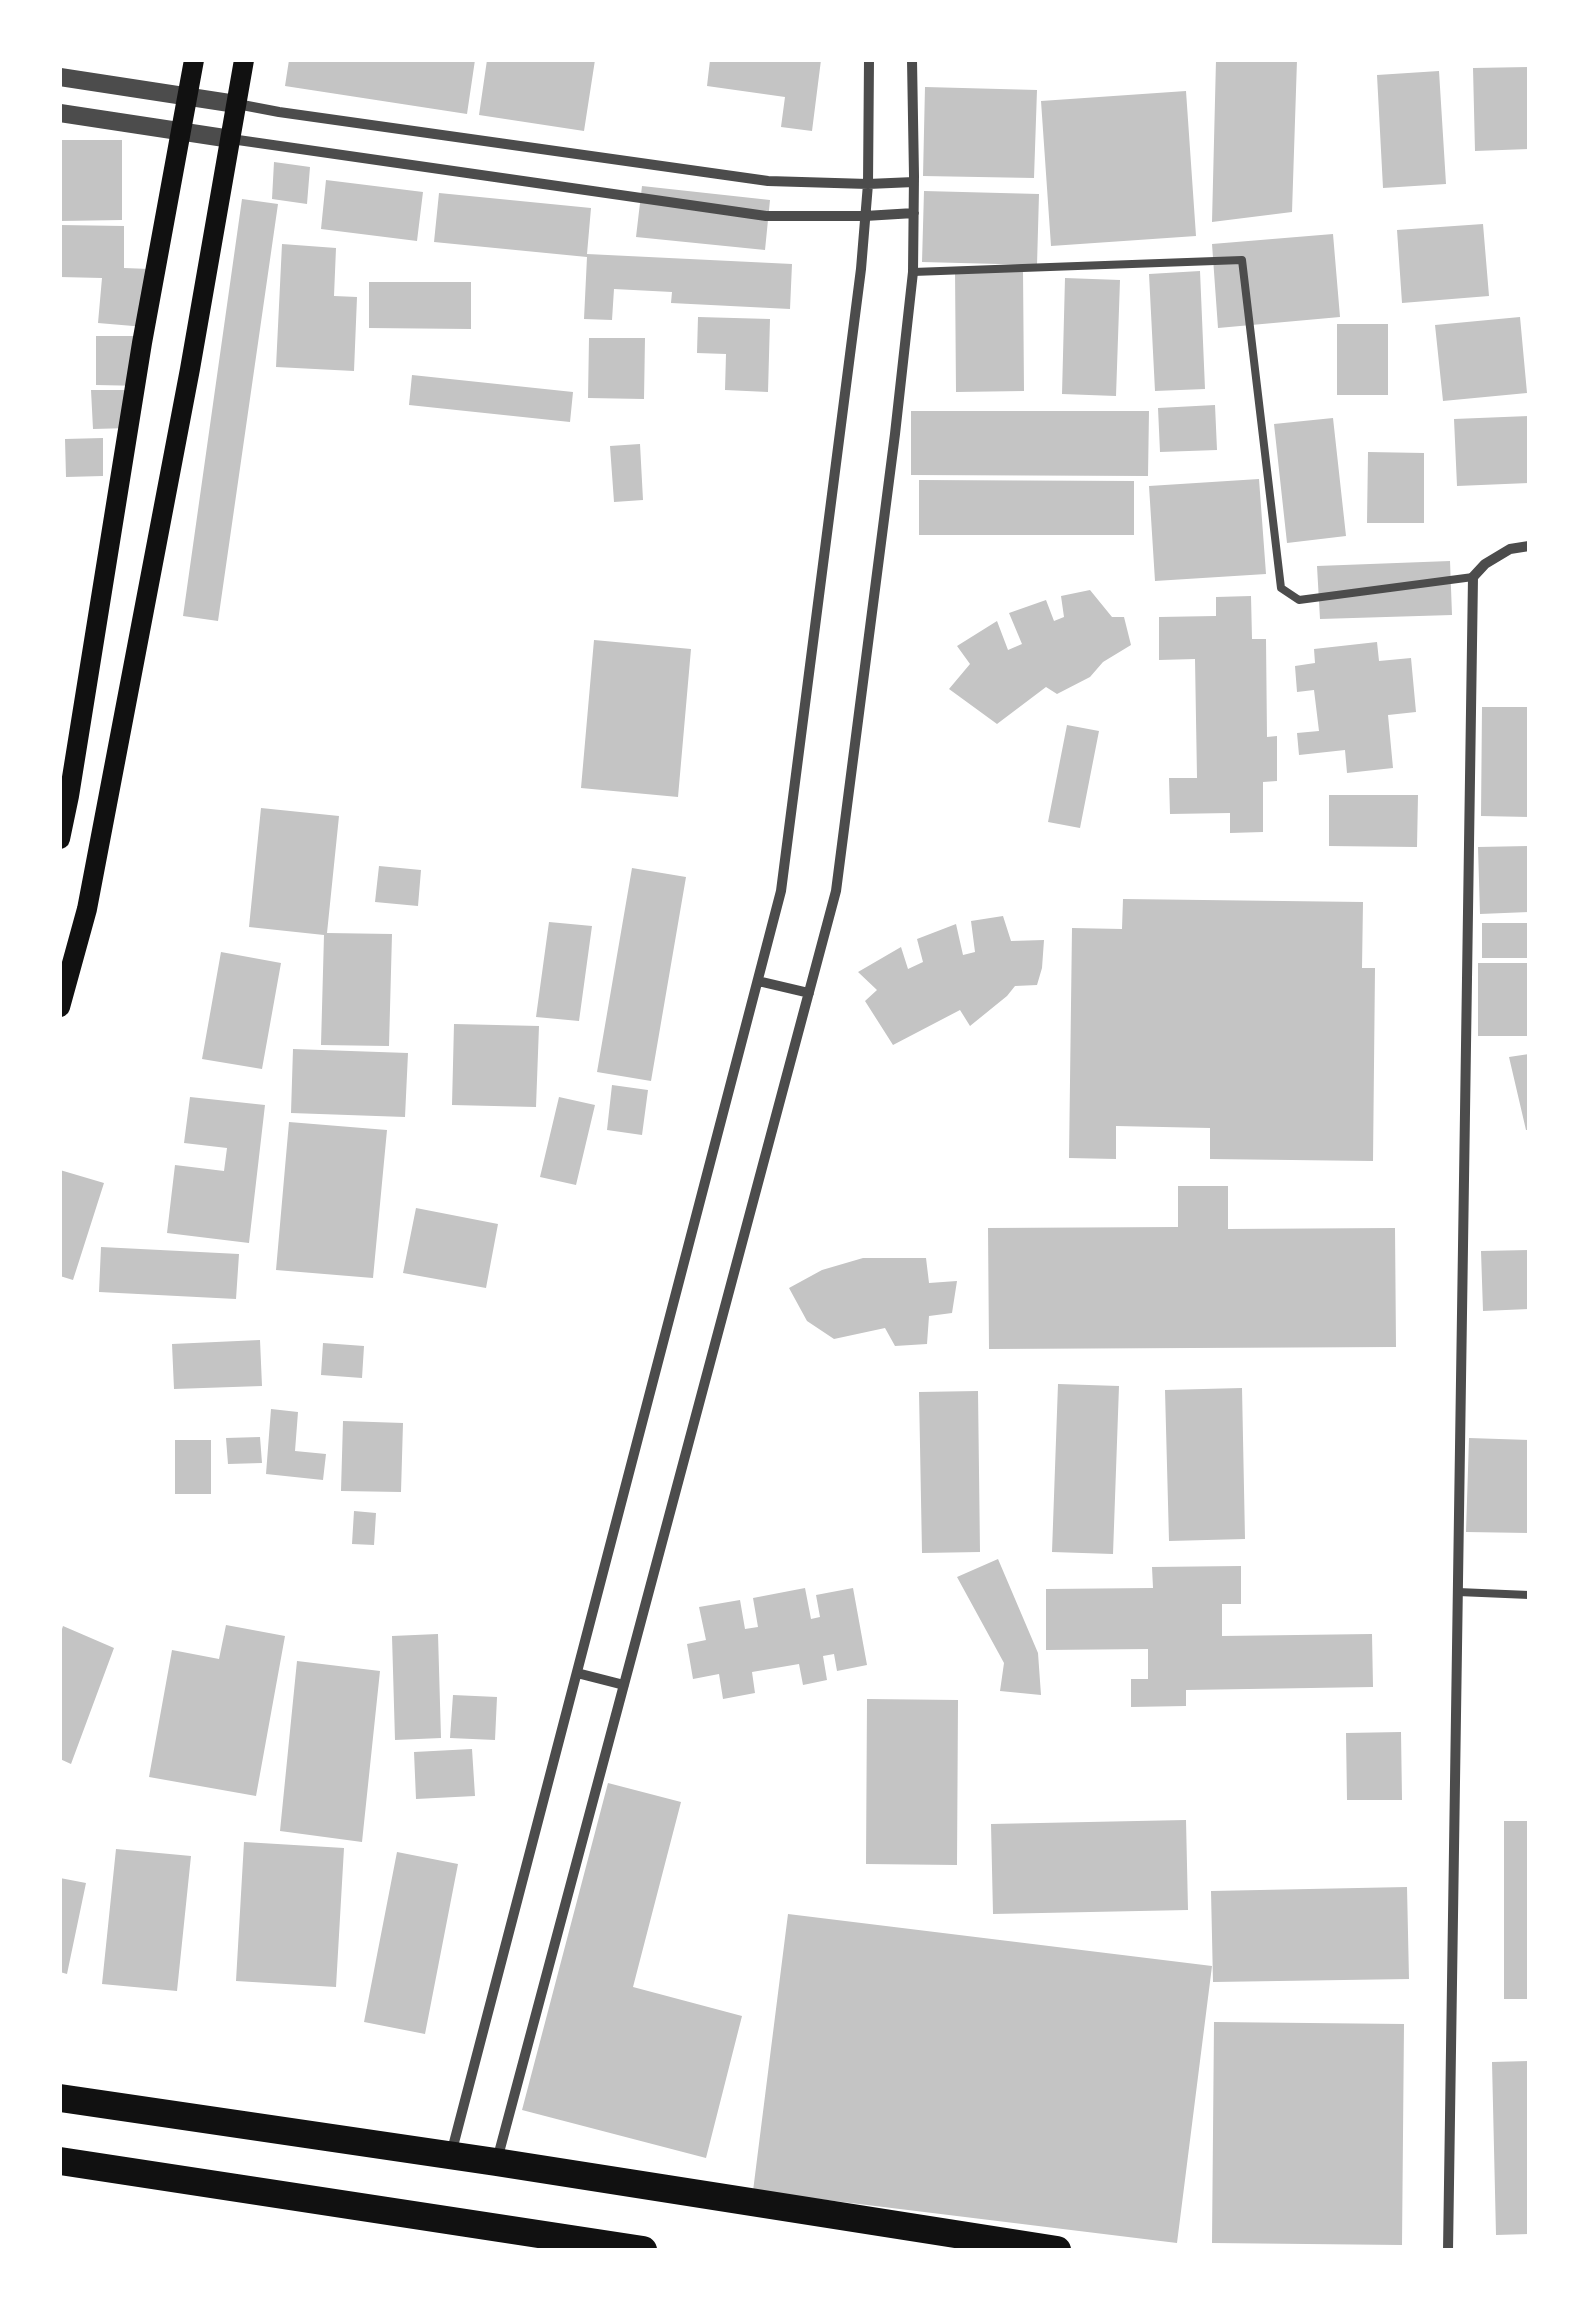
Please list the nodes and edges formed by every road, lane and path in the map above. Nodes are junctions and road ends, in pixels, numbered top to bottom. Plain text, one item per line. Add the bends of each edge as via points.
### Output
1 (194, 60) edge
2 (244, 60) edge
3 (869, 60) edge
4 (912, 60) edge
5 (60, 77) edge
6 (188, 95) junction
7 (236, 104) junction
8 (60, 113) edge
9 (181, 131) junction
10 (231, 139) junction
11 (914, 182) junction
12 (868, 184) junction
13 (914, 214) junction
14 (865, 216) junction
15 (912, 272) junction
16 (1529, 546) edge
17 (1473, 577) junction
18 (64, 796) edge
19 (60, 839) edge
20 (758, 980) junction
21 (809, 993) junction
22 (60, 1007) edge
23 (1458, 1592) junction
24 (1529, 1594) edge
25 (577, 1673) junction
26 (624, 1685) junction
27 (60, 2098) edge
28 (451, 2155) junction
29 (60, 2161) edge
30 (496, 2162) junction
31 (643, 2250) edge
32 (1057, 2250) edge
33 (1448, 2250) edge

1 - 6 main road
2 - 7 main road
3 - 12 street
4 - 11 street
5 - 6 street
6 - 7 street
6 - 9 main road
7 - 10 main road
7 - 12 street via 768,181
8 - 9 street
9 - 10 street
9 - 18 main road
10 - 14 street via 766,216
10 - 22 main road via 87,909
11 - 12 street
11 - 13 street
12 - 14 street
13 - 14 street
13 - 15 street
14 - 20 street via 782,891
15 - 17 lane via 1242,260 1280,588 1298,600
15 - 21 street via 836,891
16 - 17 street via 1510,549
17 - 23 street
18 - 19 main road
20 - 21 street
20 - 25 street
21 - 26 street
23 - 24 lane
23 - 33 street
25 - 26 street
25 - 28 street
26 - 30 street
27 - 28 highway
28 - 30 highway
29 - 31 highway
30 - 32 highway

